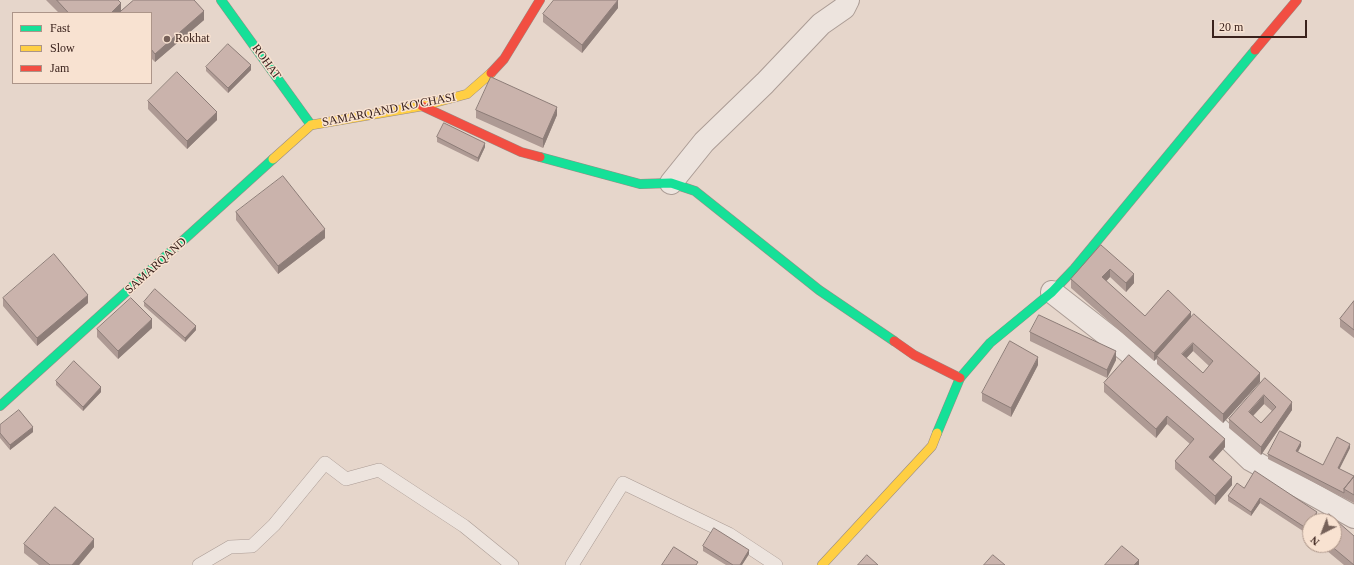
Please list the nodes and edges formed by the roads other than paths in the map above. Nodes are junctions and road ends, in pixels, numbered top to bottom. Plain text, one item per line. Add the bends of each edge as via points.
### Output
1 (221, 0) edge
2 (540, 0) edge
3 (848, 0) edge
4 (1297, 0) edge
5 (422, 106) junction
6 (311, 125) junction
7 (671, 183) junction
8 (1052, 292) junction
9 (960, 378) junction
10 (0, 406) edge
11 (1354, 517) edge
12 (199, 565) edge
13 (512, 565) edge
14 (572, 565) edge
15 (776, 565) edge
16 (822, 565) edge

1 - 6 street, ROHAT
2 - 5 street, SAMARQAND KO'CHASI via 504,60 489,76 467,94
3 - 7 street via 844,8 821,24 704,142
4 - 8 street via 1074,269
5 - 6 street, SAMARQAND KO'CHASI
5 - 7 street via 521,152 640,184
6 - 10 street, SAMARQAND
7 - 9 street via 695,191 819,290 914,355
8 - 9 street via 990,343
8 - 11 street via 1180,392 1251,460
9 - 16 street via 932,446
12 - 13 lane via 230,547 252,546 274,525 325,463 346,479 379,470 464,526
14 - 15 lane via 623,483 729,534

